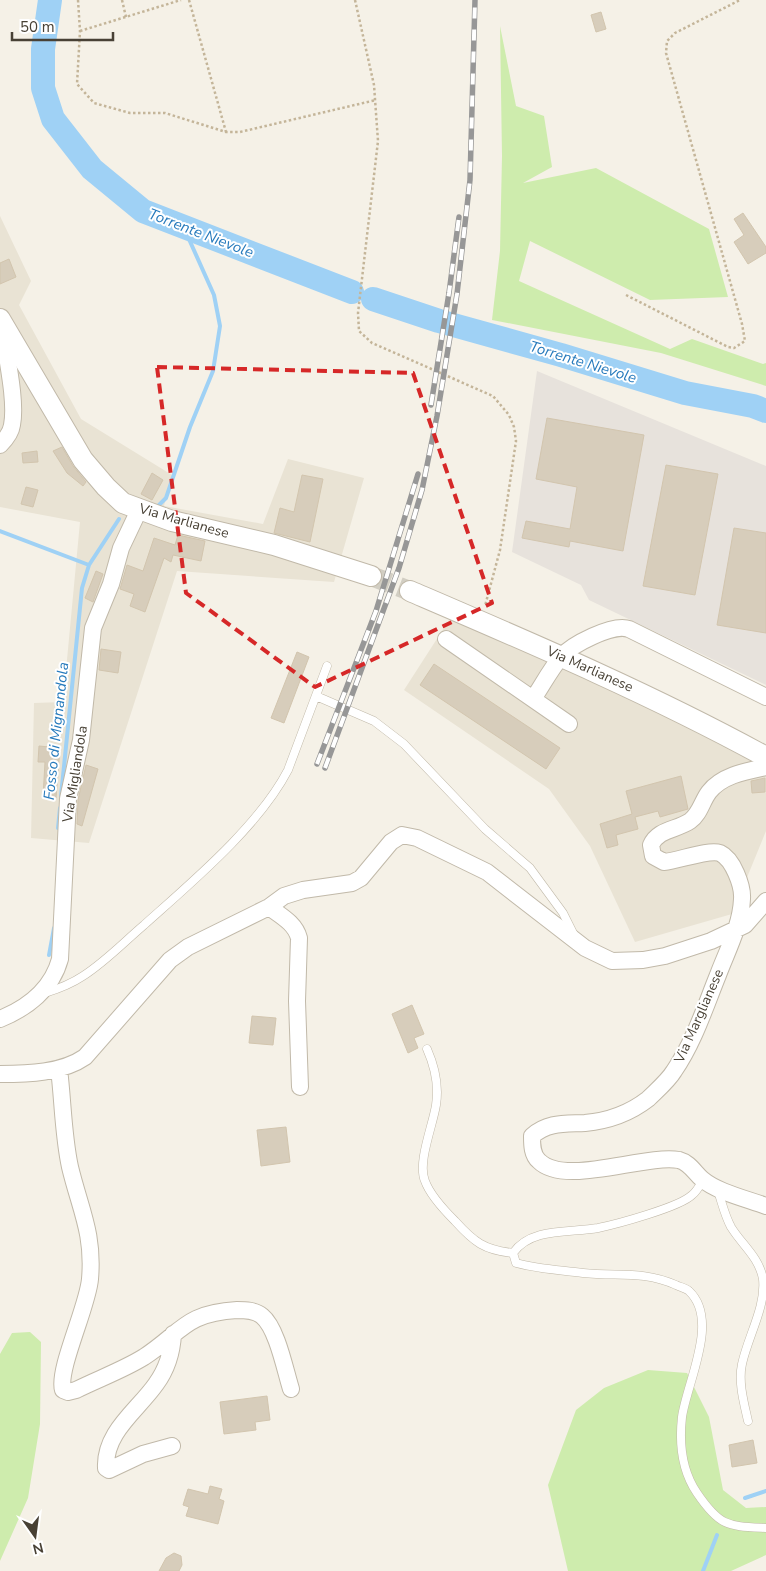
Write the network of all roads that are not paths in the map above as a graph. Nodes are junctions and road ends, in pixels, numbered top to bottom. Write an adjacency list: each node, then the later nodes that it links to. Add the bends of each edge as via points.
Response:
1 (1, 321): 2 (street, via 13,411 8,437); 3 (street, Via Marlianese, via 83,460 123,503)
2 (0, 445)
3 (139, 510): 4 (street, Via Marlianese, via 274,545); 18 (street, Via Migliandola, via 121,548 93,628 81,740 68,799 60,959 52,978)
4 (371, 576)
5 (410, 590): 7 (street, Via Marlianese)
6 (446, 640): 11 (street)
7 (562, 656): 10 (street, via 608,628 625,627); 11 (street); 13 (street, Via Marlianese, via 680,710)
8 (327, 666): 9 (lane)
9 (316, 696): 17 (lane, via 374,721 404,744 485,829 530,868 563,913); 18 (lane, via 282,781 238,835 173,899 94,968 64,987)
10 (766, 697)
11 (533, 699): 12 (street)
12 (569, 724)
13 (765, 756): 16 (street, Via Marglianese, via 717,784 696,816 657,836 651,845 653,856 664,862 716,852 725,856 742,893)
14 (766, 901): 16 (street)
15 (269, 907): 17 (street, via 293,892 352,883 361,878 396,837 408,836 487,872); 21 (street, via 214,933 170,960 85,1057); 23 (street, via 298,932)
16 (736, 930): 17 (street, via 685,951 644,960 612,961 597,956); 24 (street, Via Marglianese, via 688,1046 673,1073 632,1110 586,1123 558,1123 542,1128 532,1136 532,1149 539,1162 549,1167 585,1171 653,1160 677,1160 690,1166)
17 (576, 942)
18 (38, 995): 19 (street, Via Migliandola)
19 (0, 1019)
20 (427, 1049): 26 (lane, via 438,1090 423,1163 424,1180 434,1197 474,1242 497,1251)
21 (60, 1069): 22 (street); 27 (street, via 70,1167 88,1228 91,1261 88,1295 63,1374 63,1390 76,1390 134,1362)
22 (0, 1074)
23 (300, 1087)
24 (710, 1183): 25 (street, Via Marglianese); 26 (lane, via 678,1203 598,1228 529,1238); 29 (lane, via 730,1225 759,1265 763,1280 759,1311 742,1366)
25 (766, 1206)
26 (513, 1252): 31 (lane, via 516,1264 585,1273 645,1275 689,1290 701,1306 703,1320 682,1416 681,1453 690,1482 718,1518 730,1526)
27 (173, 1334): 28 (street, via 189,1321 215,1313 246,1310 260,1314 274,1337); 30 (street, via 167,1364 156,1385 117,1431 108,1451 106,1468 115,1470 143,1454)
28 (291, 1389)
29 (748, 1421)
30 (172, 1446)
31 (766, 1528)

